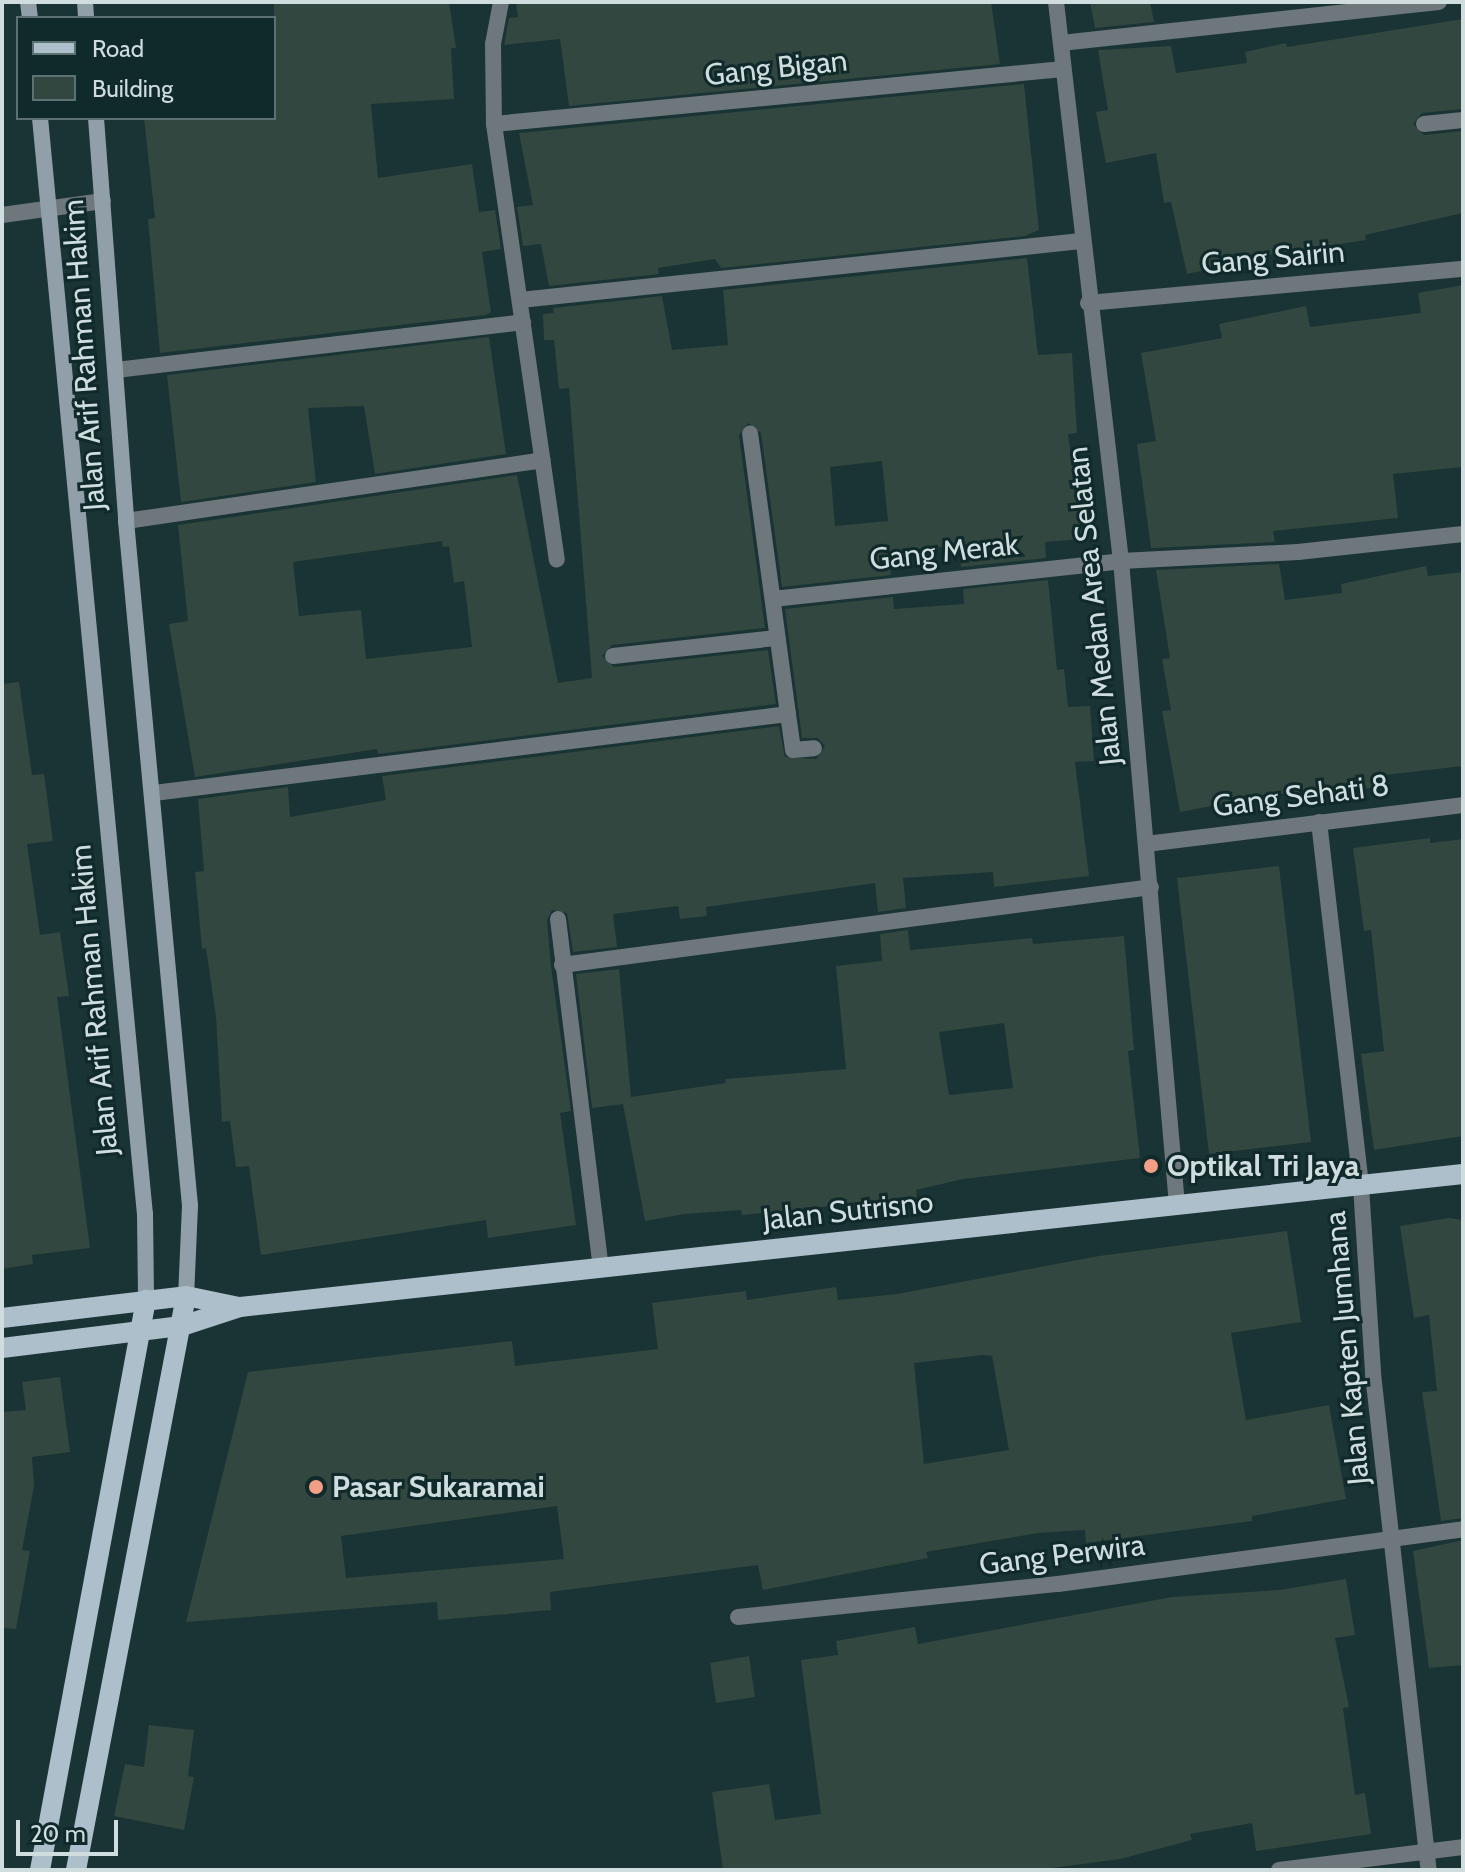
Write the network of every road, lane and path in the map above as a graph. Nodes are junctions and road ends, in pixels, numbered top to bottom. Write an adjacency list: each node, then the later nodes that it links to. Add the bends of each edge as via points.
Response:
1 (501, 2): 9 (street, via 493,44)
2 (1056, 2): 4 (street, Jalan Medan Area Selatan)
3 (1439, 2): 4 (street)
4 (1061, 43): 5 (street, Jalan Medan Area Selatan)
5 (1063, 69): 9 (street, Gang Bigan); 14 (street, Jalan Medan Area Selatan)
6 (40, 120): 12 (main road, Jalan Arif Rahman Hakim)
7 (96, 120): 11 (main road, Jalan Arif Rahman Hakim)
8 (1463, 120): 10 (street)
9 (494, 124): 16 (street)
10 (1424, 124)
11 (103, 201): 12 (street); 19 (main road, Jalan Arif Rahman Hakim)
12 (50, 210): 13 (street); 43 (main road, Jalan Arif Rahman Hakim, via 145,1214)
13 (2, 215)
14 (1081, 241): 16 (street); 17 (street, Jalan Medan Area Selatan)
15 (1463, 269): 17 (street, Gang Sairin)
16 (520, 300): 18 (street)
17 (1088, 303): 25 (street, Jalan Medan Area Selatan)
18 (523, 322): 19 (street); 21 (street)
19 (116, 370): 22 (main road, Jalan Arif Rahman Hakim)
20 (750, 434): 26 (street)
21 (543, 460): 22 (street); 24 (street)
22 (126, 521): 31 (main road, Jalan Arif Rahman Hakim)
23 (1463, 534): 25 (street, Gang Merak, via 1298,552)
24 (557, 559)
25 (1121, 561): 26 (street, Gang Merak); 34 (street, Jalan Medan Area Selatan)
26 (773, 599): 27 (street)
27 (777, 638): 28 (street); 29 (street)
28 (613, 656)
29 (788, 714): 30 (street, via 793,750); 31 (street)
30 (814, 748)
31 (154, 793): 42 (main road, Jalan Arif Rahman Hakim, via 190,1206)
32 (1463, 805): 33 (street, Gang Sehati 8)
33 (1319, 822): 34 (street, Gang Sehati 8); 39 (street, Jalan Kapten Jumhana)
34 (1146, 844): 35 (street, Jalan Medan Area Selatan)
35 (1151, 887): 37 (street); 40 (street, Jalan Medan Area Selatan)
36 (558, 919): 37 (street)
37 (562, 965): 41 (street)
38 (1463, 1174): 39 (main road, Jalan Sutrisno)
39 (1361, 1186): 40 (main road, Jalan Sutrisno); 50 (street, Jalan Kapten Jumhana, via 1373,1374)
40 (1177, 1205): 41 (main road, Jalan Sutrisno)
41 (601, 1268): 44 (main road, Jalan Sutrisno)
42 (186, 1296): 43 (main road, Jalan Sutrisno); 44 (main road, Jalan Sutrisno); 46 (main road, Jalan Arif Rahman Hakim)
43 (146, 1300): 45 (main road, Jalan Sutrisno); 47 (main road, Jalan Arif Rahman Hakim)
44 (240, 1307): 46 (main road, Jalan Sutrisno)
45 (2, 1318)
46 (182, 1326): 47 (main road, Jalan Sutrisno); 55 (main road, Jalan Arif Rahman Hakim)
47 (142, 1331): 48 (main road, Jalan Sutrisno); 54 (main road, Jalan Arif Rahman Hakim)
48 (2, 1348)
49 (1463, 1529): 50 (street, Gang Perwira)
50 (1392, 1538): 51 (street, Gang Perwira, via 1043,1586); 53 (street, Jalan Kapten Jumhana)
51 (738, 1617)
52 (1463, 1847): 53 (street)
53 (1426, 1850): 56 (street); 57 (street, Jalan Kapten Jumhana)
54 (40, 1870)
55 (76, 1870)
56 (1279, 1870)
57 (1429, 1870)

